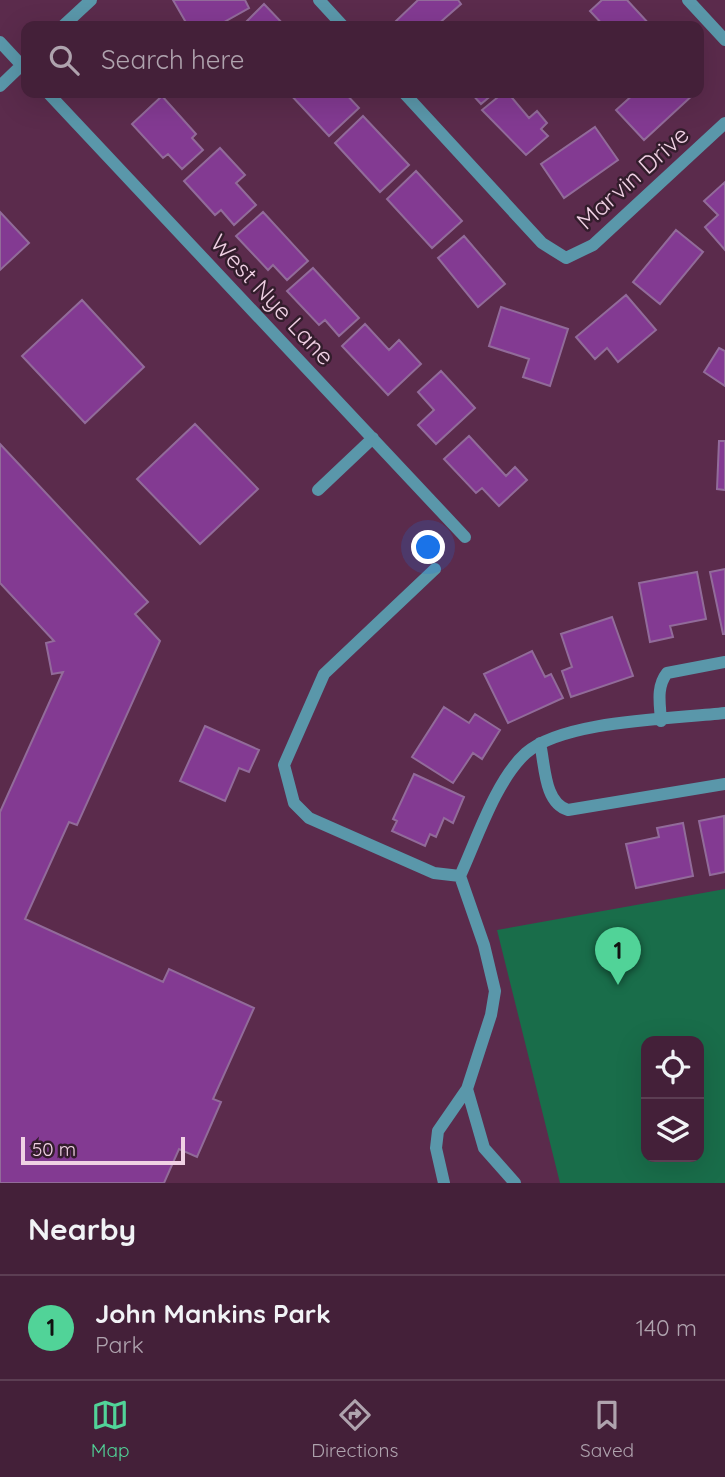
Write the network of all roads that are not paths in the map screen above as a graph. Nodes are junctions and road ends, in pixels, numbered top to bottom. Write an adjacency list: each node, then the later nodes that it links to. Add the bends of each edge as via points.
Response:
1 (91, 0): 4 (street)
2 (319, 0): 5 (street)
3 (688, 0): 6 (street)
4 (68, 21)
5 (338, 21)
6 (725, 40)
7 (0, 42): 8 (street)
8 (21, 61)
9 (21, 68): 10 (street)
10 (0, 86)
11 (53, 98): 14 (street, West Nye Lane)
12 (409, 98): 13 (street, Marvin Drive, via 542,243 566,258 593,245)
13 (725, 123)
14 (373, 438): 15 (street); 16 (street, West Nye Lane)
15 (318, 490)
16 (466, 537)
17 (435, 569): 23 (street, via 324,674 284,765 294,803 309,818 434,873)
18 (725, 662): 20 (street, via 667,673 659,695)
19 (725, 713): 20 (street)
20 (661, 721): 21 (street, via 573,730)
21 (540, 743): 22 (street, via 552,799 568,810); 23 (street, via 513,769)
22 (725, 784)
23 (460, 876): 24 (street, via 495,991)
24 (467, 1088): 25 (street, via 438,1131 436,1148); 26 (street, via 484,1149)
25 (444, 1183)
26 (515, 1183)

